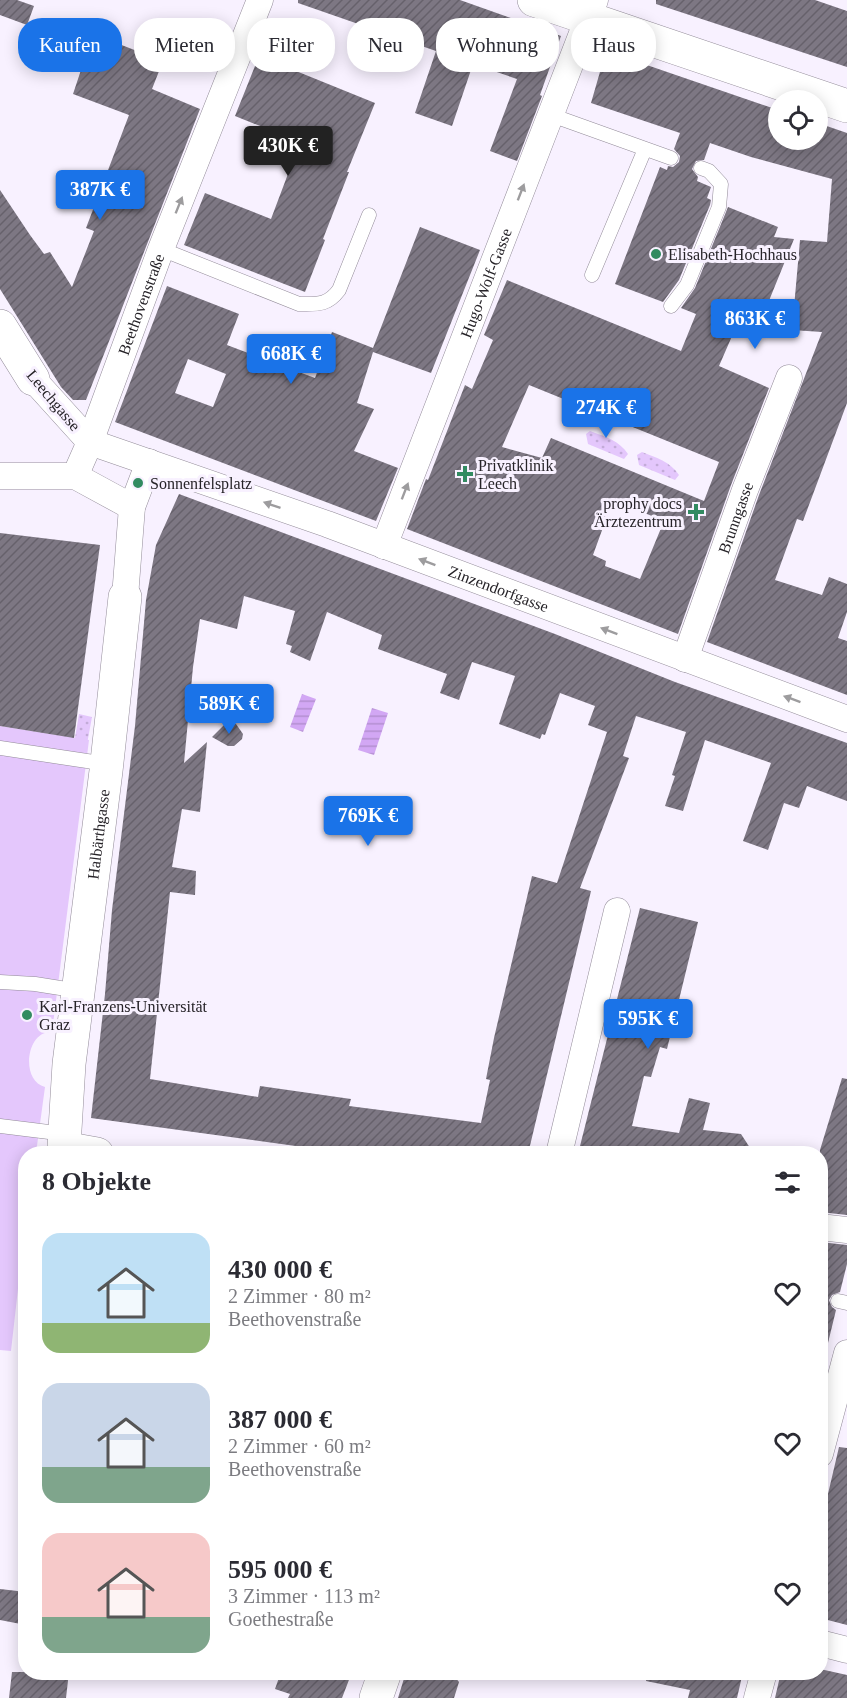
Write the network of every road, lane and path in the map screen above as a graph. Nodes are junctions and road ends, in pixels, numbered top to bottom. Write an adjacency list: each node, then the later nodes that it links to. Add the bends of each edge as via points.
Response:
1 (260, 0): 10 (street, Beethovenstraße, one-way to 1)
2 (534, 0): 3 (street)
3 (591, 9): 4 (street); 5 (street, Hugo-Wolf-Gasse)
4 (847, 106)
5 (547, 125): 6 (lane); 21 (street, Hugo-Wolf-Gasse, one-way to 5)
6 (645, 149): 7 (lane); 11 (lane)
7 (671, 158)
8 (701, 168): 12 (lane, via 722,184 719,207 687,285)
9 (369, 215): 10 (lane, via 339,290 331,301 317,304 299,304)
10 (161, 249): 16 (street, Beethovenstraße)
11 (592, 275)
12 (671, 306)
13 (0, 326): 15 (street, Leechgasse)
14 (789, 378): 23 (street, Brunngasse)
15 (33, 379): 16 (street, Leechgasse)
16 (90, 442): 17 (street); 19 (street)
17 (149, 462): 20 (street); 21 (street, Zinzendorfgasse, one-way to 17)
18 (0, 476): 19 (street)
19 (75, 476): 20 (street)
20 (132, 507): 22 (street, Halbärthgasse)
21 (384, 546): 23 (street, Zinzendorfgasse, one-way to 21)
22 (125, 597): 26 (street, Halbärthgasse)
23 (685, 659): 24 (street, Zinzendorfgasse, one-way to 23)
24 (847, 719)
25 (0, 748): 26 (lane)
26 (107, 764): 29 (street, Halbärthgasse)
27 (617, 911): 32 (street)
28 (0, 982): 29 (lane)
29 (79, 991): 31 (street, Halbärthgasse, via 69,1064)
30 (0, 1126): 31 (lane)
31 (79, 1146)
32 (561, 1146)
33 (828, 1228): 34 (street)
34 (847, 1230)
35 (847, 1353): 36 (street)
36 (828, 1425)
37 (828, 1645): 38 (street)
38 (847, 1650)
39 (382, 1680): 41 (street)
40 (762, 1680): 42 (street)
41 (376, 1698)
42 (757, 1698)

